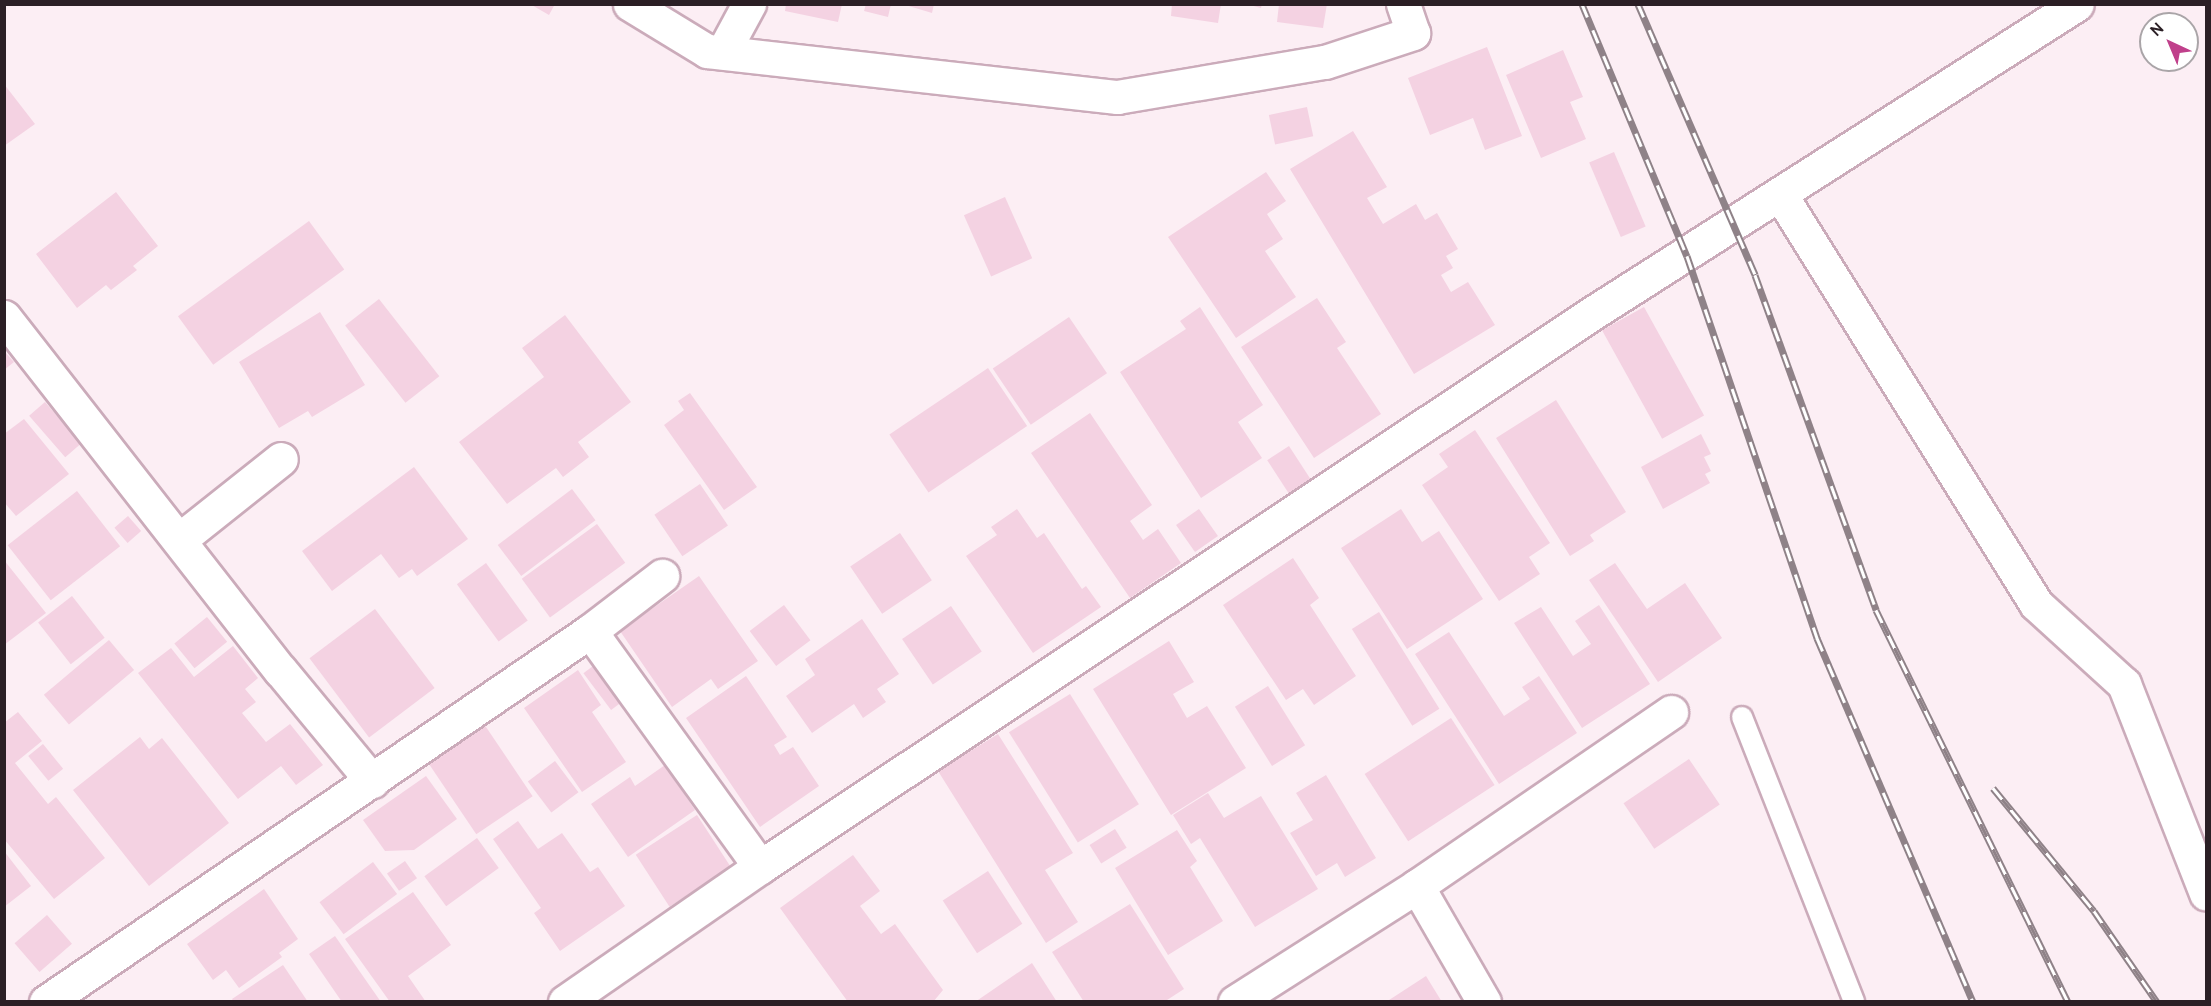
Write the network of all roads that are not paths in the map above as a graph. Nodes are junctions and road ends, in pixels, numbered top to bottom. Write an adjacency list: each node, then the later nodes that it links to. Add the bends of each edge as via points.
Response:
1 (630, 4): 5 (street, via 707,51)
2 (749, 4): 5 (street)
3 (1403, 4): 5 (street, via 1413,33 1325,62 1117,97)
4 (2077, 4): 6 (street)
5 (723, 52)
6 (1780, 194): 15 (street, via 1581,320); 17 (street, via 2036,604 2124,684)
7 (4, 317): 9 (street)
8 (281, 459): 9 (street)
9 (179, 540): 14 (street)
10 (662, 576): 11 (street)
11 (590, 631): 14 (street); 15 (street)
12 (1671, 712): 16 (street)
13 (1742, 717): 22 (lane)
14 (372, 781): 19 (street)
15 (760, 867): 18 (street)
16 (1417, 886): 20 (street); 21 (street)
17 (2206, 893)
18 (585, 996)
19 (46, 1002)
20 (1235, 1002)
21 (1484, 1002)
22 (1854, 1002)

